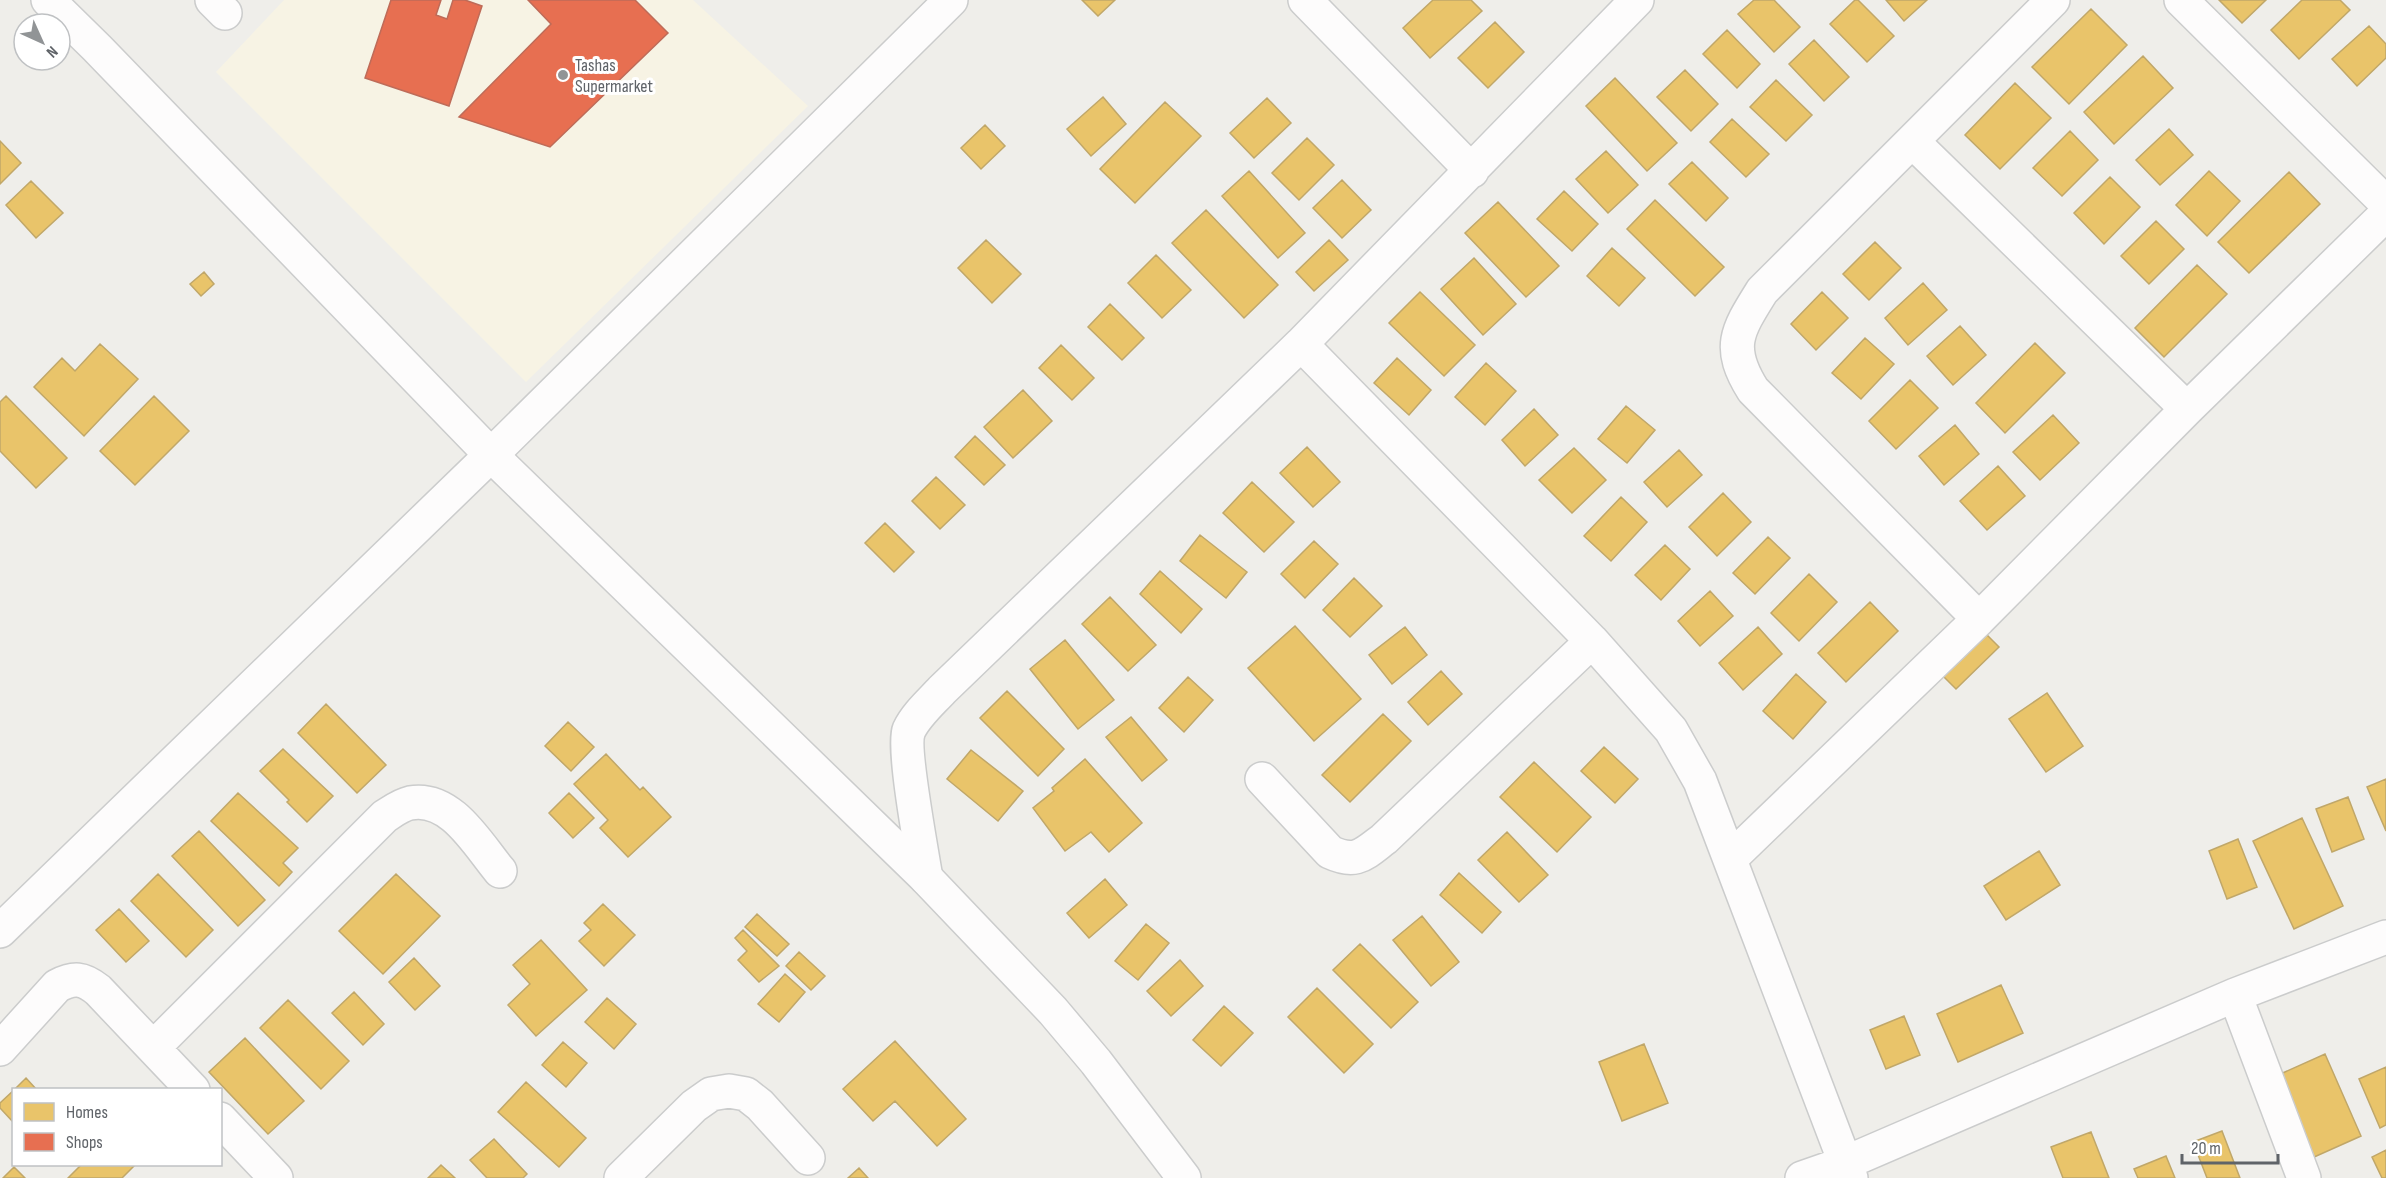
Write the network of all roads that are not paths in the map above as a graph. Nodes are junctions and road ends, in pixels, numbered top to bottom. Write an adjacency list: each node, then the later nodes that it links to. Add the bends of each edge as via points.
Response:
1 (48, 0): 13 (street)
2 (951, 0): 13 (street)
3 (1305, 0): 8 (street)
4 (1637, 0): 8 (street)
5 (2053, 0): 7 (street)
6 (2181, 0): 9 (street)
7 (1912, 141): 12 (street); 14 (street, via 1762,291 1745,319 1736,346 1741,370 1753,390)
8 (1472, 171): 11 (street)
9 (2386, 203)
10 (2386, 213): 12 (street)
11 (1301, 344): 15 (street); 19 (street, via 942,690 908,732)
12 (2187, 409): 14 (street)
13 (491, 454): 19 (street); 20 (street)
14 (1979, 619): 17 (street)
15 (1592, 642): 16 (street, via 1363,855 1345,859 1330,852); 17 (street, via 1671,730 1700,781)
16 (1262, 779)
17 (1730, 860): 28 (street)
18 (500, 872): 23 (street, via 444,809 430,803 400,806 385,816)
19 (926, 878): 31 (street, via 1053,1011)
20 (0, 931)
21 (2386, 937): 22 (street)
22 (2235, 995): 28 (street); 33 (street)
23 (154, 1047): 24 (street, via 98,990 78,979 57,986); 25 (street)
24 (0, 1049)
25 (193, 1088)
26 (222, 1121): 29 (street)
27 (807, 1158): 30 (street, via 760,1105 746,1094 729,1090 711,1094 694,1106)
28 (1848, 1170): 32 (street)
29 (276, 1178)
30 (621, 1178)
31 (1184, 1178)
32 (1802, 1178)
33 (2304, 1178)

